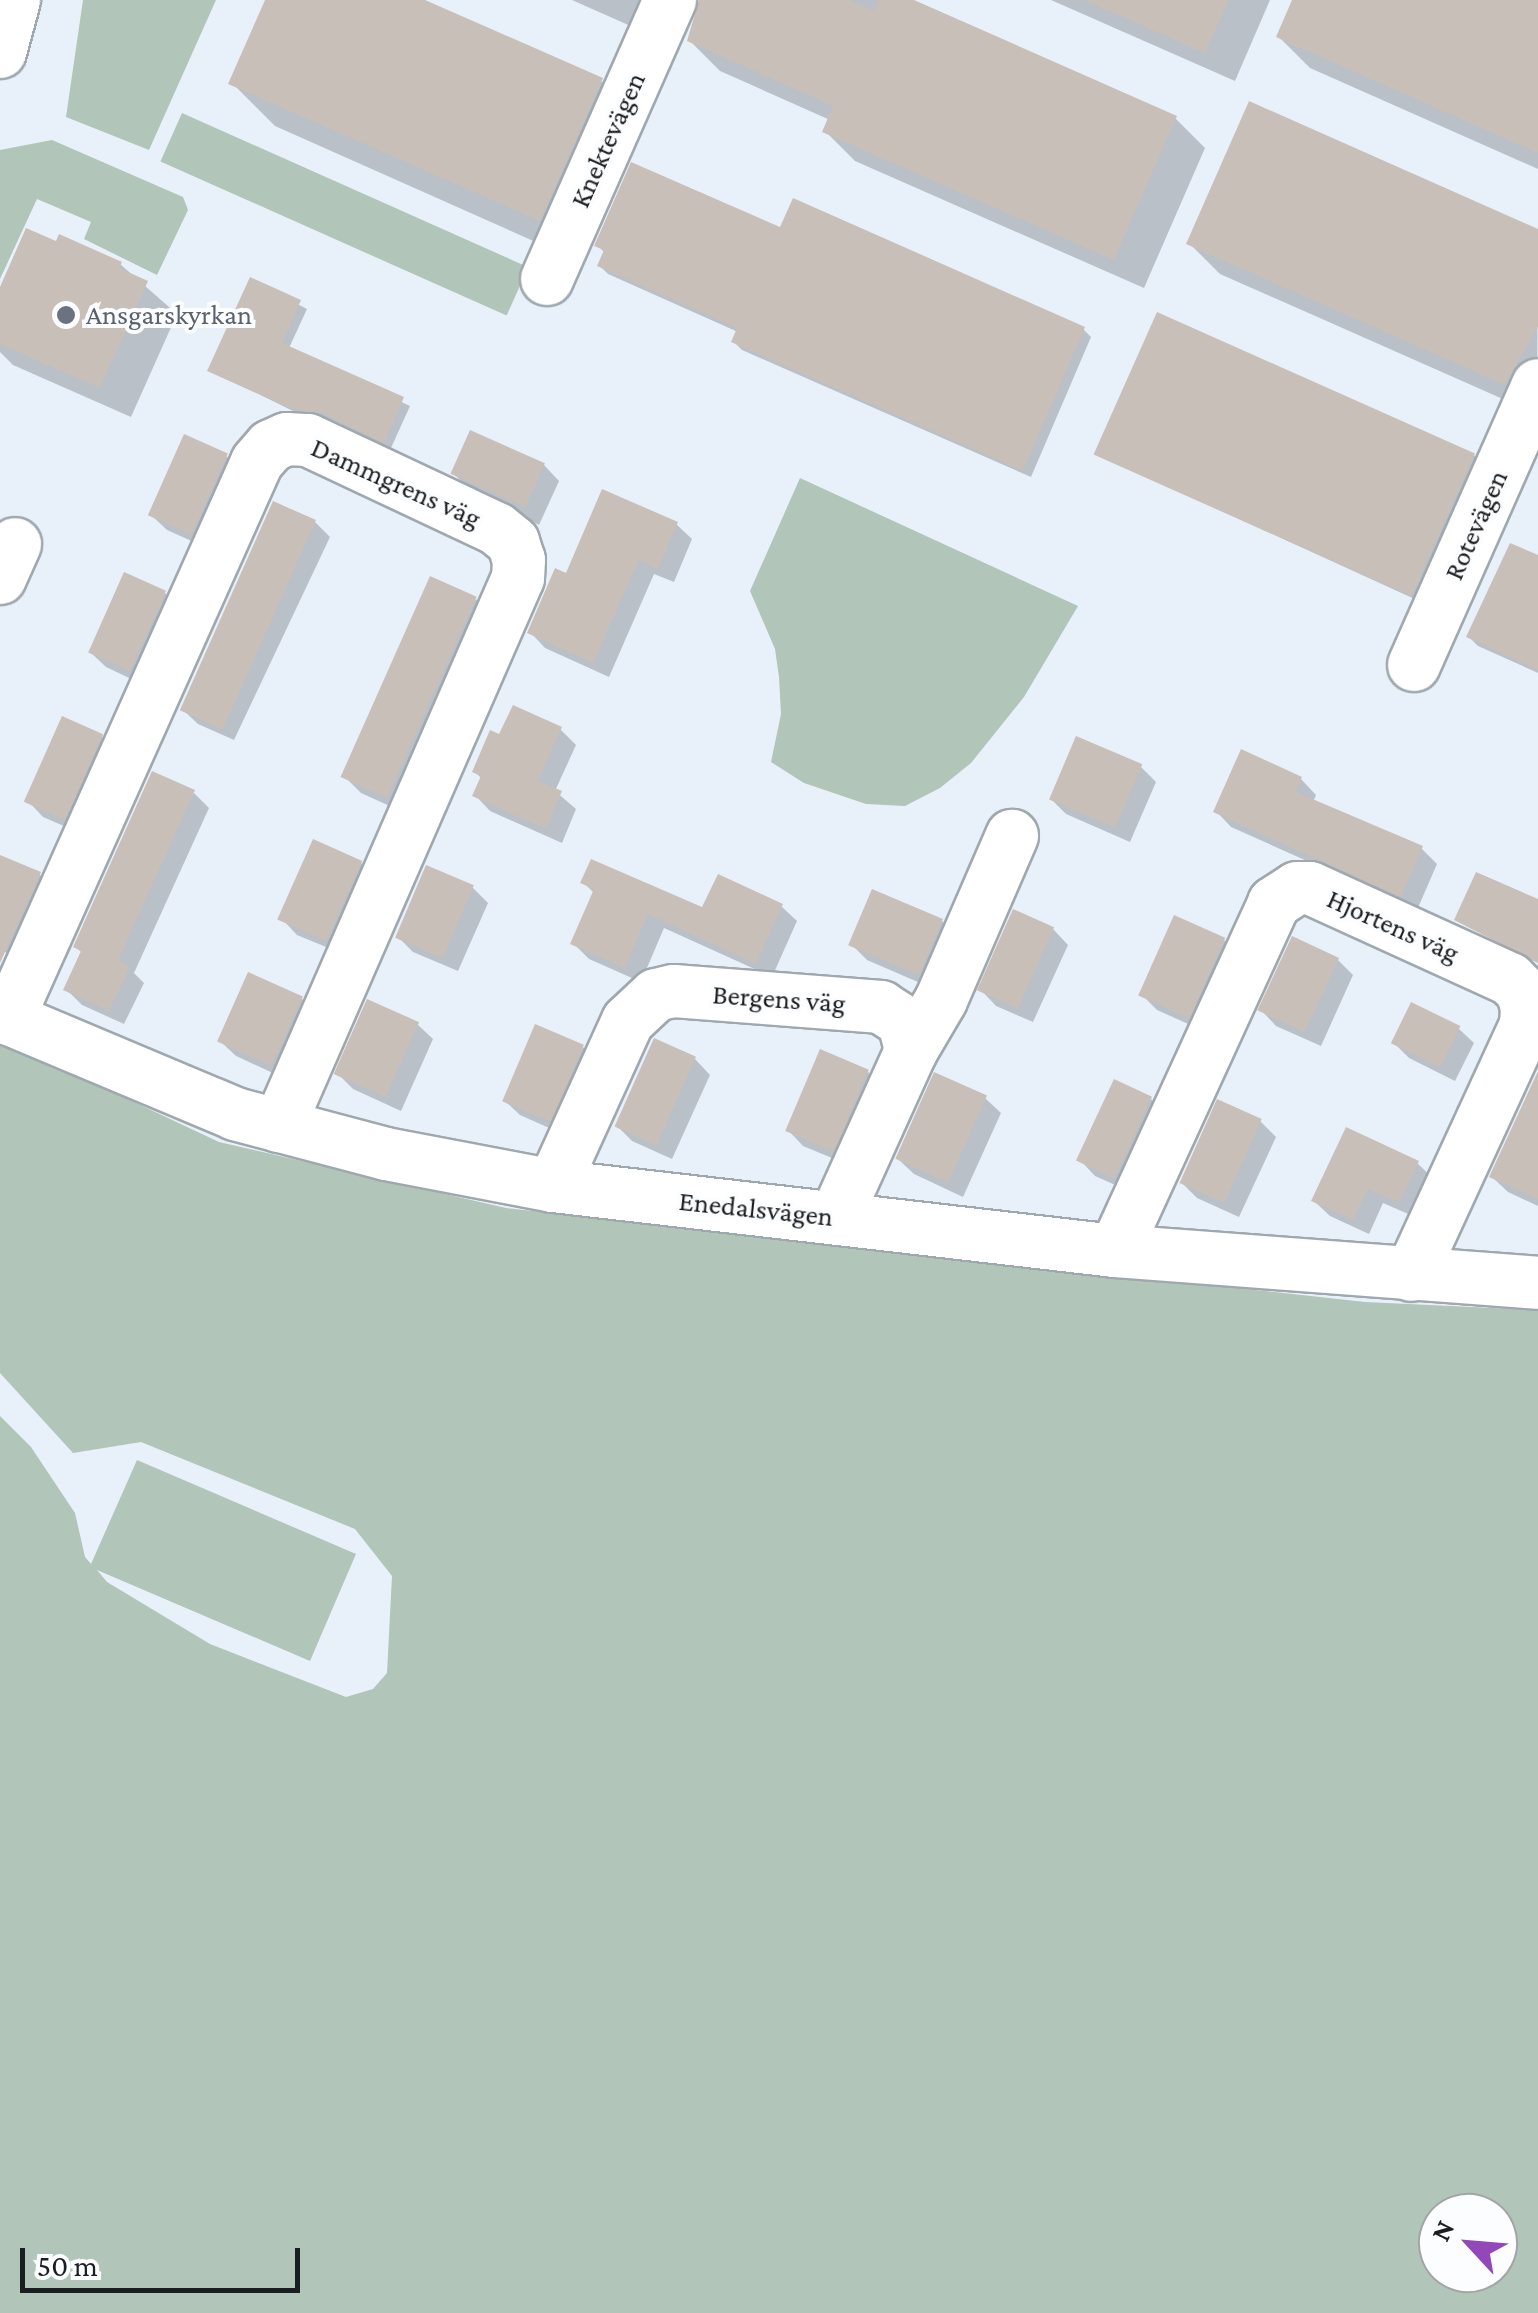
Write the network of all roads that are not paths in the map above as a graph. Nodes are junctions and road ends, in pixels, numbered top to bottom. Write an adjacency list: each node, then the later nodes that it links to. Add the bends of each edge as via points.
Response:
1 (670, 0): 2 (street, Knektevägen)
2 (547, 279)
3 (1538, 385): 4 (street, Rotevägen)
4 (1414, 665)
5 (1012, 836): 7 (street, via 941,1000)
6 (4, 1017): 8 (street, Enedalsvägen, via 186,1097); 8 (street, Dammgrens väg, via 257,462 272,446 308,440 497,529 513,542 519,560 518,578)
7 (911, 1050): 9 (street, Bergens väg, via 904,1022 882,1007 656,995 628,1022); 10 (street)
8 (279, 1126): 9 (street, Enedalsvägen)
9 (553, 1186): 10 (street, Enedalsvägen)
10 (836, 1217): 11 (street, Enedalsvägen)
11 (1115, 1251): 12 (street, Enedalsvägen); 12 (street, Hjortens väg, via 1274,903 1296,888 1310,888 1510,980 1527,1007 1526,1026)
12 (1410, 1275): 13 (street, Enedalsvägen)
13 (1538, 1284)

